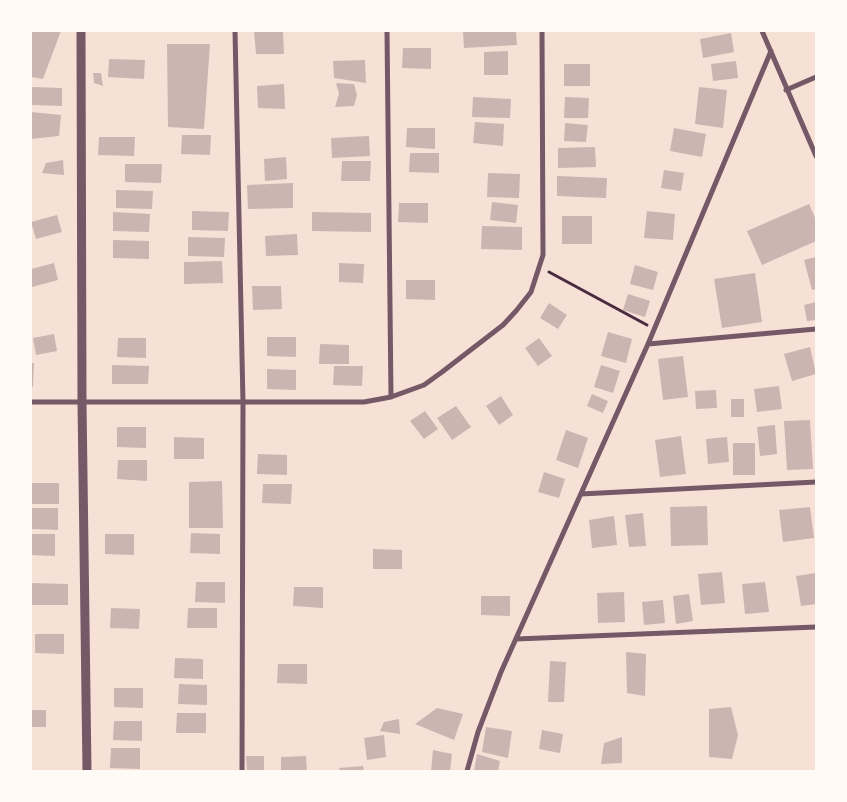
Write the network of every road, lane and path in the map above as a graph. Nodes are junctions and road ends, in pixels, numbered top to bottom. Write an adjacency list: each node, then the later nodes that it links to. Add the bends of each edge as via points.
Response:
1 (81, 31): 16 (street)
2 (235, 31): 17 (street)
3 (387, 31): 14 (street)
4 (542, 31): 10 (street, via 543,256)
5 (762, 31): 6 (street)
6 (771, 51): 8 (street); 11 (street)
7 (816, 77): 8 (street)
8 (786, 90): 9 (street)
9 (816, 156)
10 (539, 267): 11 (path); 14 (street, via 531,292 503,325 424,385)
11 (655, 329): 13 (street)
12 (816, 329): 13 (street)
13 (648, 344): 19 (street)
14 (391, 397): 17 (street, via 364,402)
15 (31, 402): 16 (street)
16 (82, 402): 17 (street); 22 (street)
17 (242, 402): 23 (street)
18 (816, 482): 19 (street)
19 (581, 494): 21 (street)
20 (816, 627): 21 (street)
21 (516, 639): 24 (street, via 478,732)
22 (87, 771)
23 (242, 771)
24 (467, 771)

